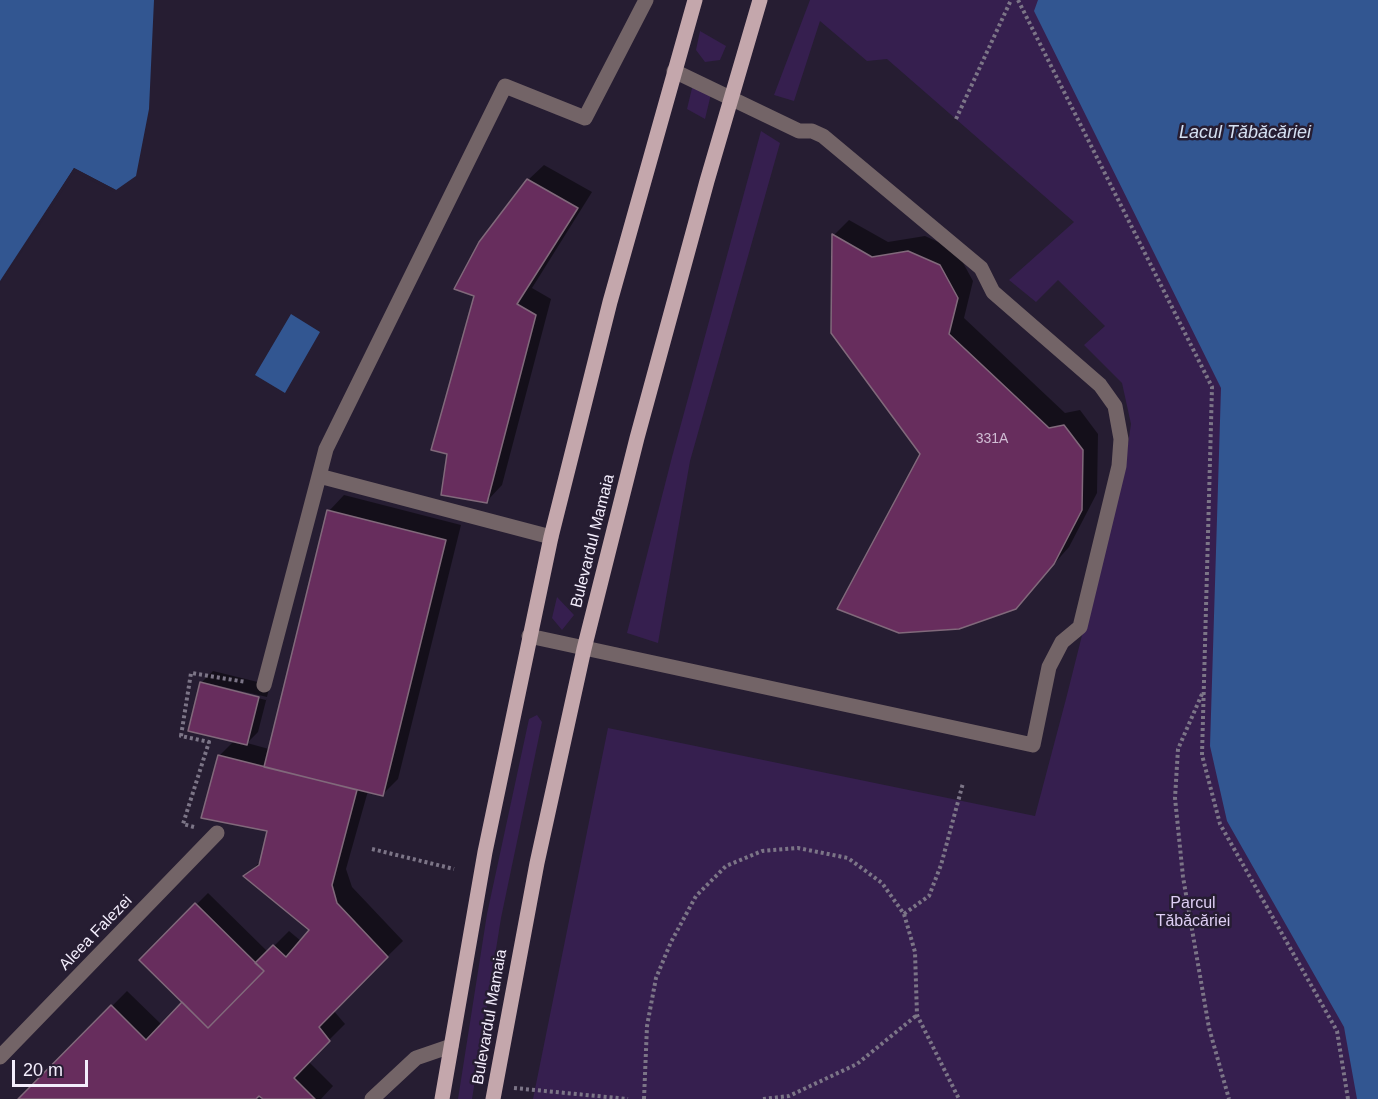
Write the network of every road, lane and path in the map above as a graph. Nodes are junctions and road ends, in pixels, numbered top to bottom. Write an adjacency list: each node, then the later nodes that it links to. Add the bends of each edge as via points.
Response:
1 (646, 0): 9 (street, via 585,118 505,86 326,449)
2 (695, 0): 6 (main road, Bulevardul Mamaia)
3 (760, 0): 7 (main road, Bulevardul Mamaia)
4 (1011, 0): 8 (path)
5 (1019, 1): 14 (path, via 1212,387)
6 (674, 71): 7 (street); 10 (main road, Bulevardul Mamaia)
7 (730, 99): 12 (main road, Bulevardul Mamaia); 12 (street, via 798,132 812,131 824,136 981,268 993,292 1100,385 1115,406 1121,439 1119,466 1080,627 1062,642 1049,667 1033,745)
8 (956, 119)
9 (319, 476): 10 (street); 13 (street)
10 (551, 537): 11 (main road, Bulevardul Mamaia)
11 (529, 636): 12 (street); 21 (main road, Bulevardul Mamaia)
12 (584, 649): 23 (main road, Bulevardul Mamaia, via 537,863)
13 (264, 685): 16 (path, via 191,673 181,736 209,742 183,824)
14 (1204, 690): 30 (path, via 1178,749 1175,798 1183,877 1209,1028); 31 (path, via 1202,755 1220,825 1337,1031)
15 (963, 783): 19 (path, via 941,865 928,896)
16 (218, 833): 22 (street, Aleea Falezei)
17 (372, 849): 18 (path)
18 (454, 869)
19 (904, 914): 20 (path, via 915,952); 27 (path, via 882,883 848,858 798,848 762,851 726,866 696,896 656,978 647,1026)
20 (917, 1015): 28 (path, via 857,1064 789,1096); 29 (path)
21 (451, 1046): 24 (street, via 416,1058); 25 (main road, Bulevardul Mamaia)
22 (0, 1057)
23 (495, 1092): 26 (path)
24 (372, 1099)
25 (442, 1099)
26 (628, 1099)
27 (645, 1099)
28 (763, 1099)
29 (959, 1099)
30 (1230, 1099)
31 (1348, 1099)

